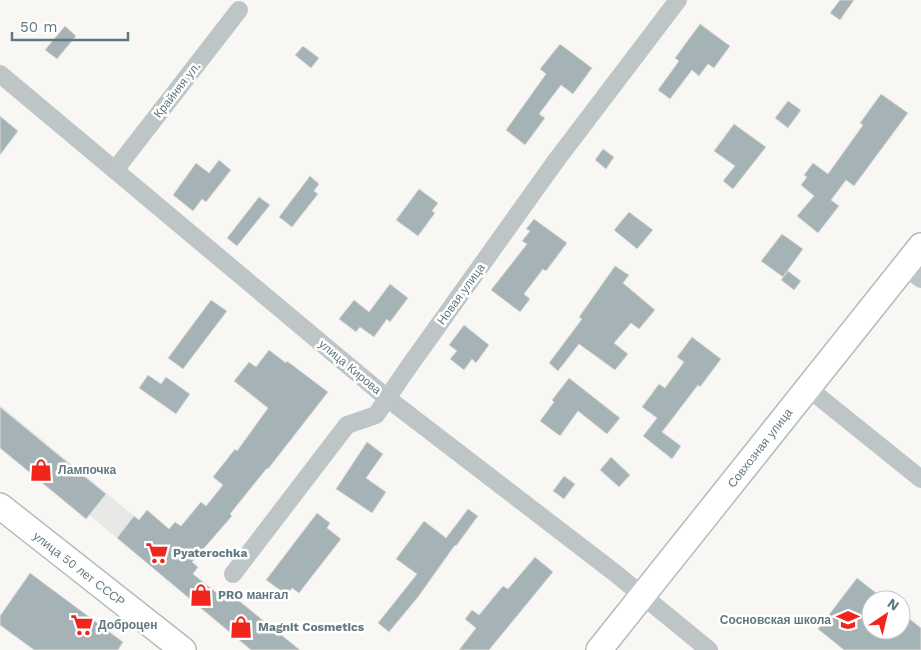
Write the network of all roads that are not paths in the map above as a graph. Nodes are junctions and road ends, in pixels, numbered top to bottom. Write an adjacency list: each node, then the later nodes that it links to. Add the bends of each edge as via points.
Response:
1 (678, 0): 8 (street, Новая улица, via 555,162)
2 (240, 10): 4 (street, Крайняя ул.)
3 (0, 74): 4 (street, улица Кирова)
4 (115, 170): 8 (street, улица Кирова)
5 (921, 246): 6 (main road, Совхозная улица)
6 (913, 273): 7 (main road, Совхозная улица)
7 (808, 388): 9 (street); 12 (main road, Совхозная улица)
8 (387, 398): 11 (street, Новая улица, via 376,415 348,425); 12 (street, улица Кирова)
9 (921, 479)
10 (0, 506): 13 (main road, улица 50 лет СССР)
11 (233, 574)
12 (643, 595): 14 (main road, Совхозная улица); 15 (street, улица Кирова)
13 (183, 650)
14 (599, 650)
15 (709, 650)

